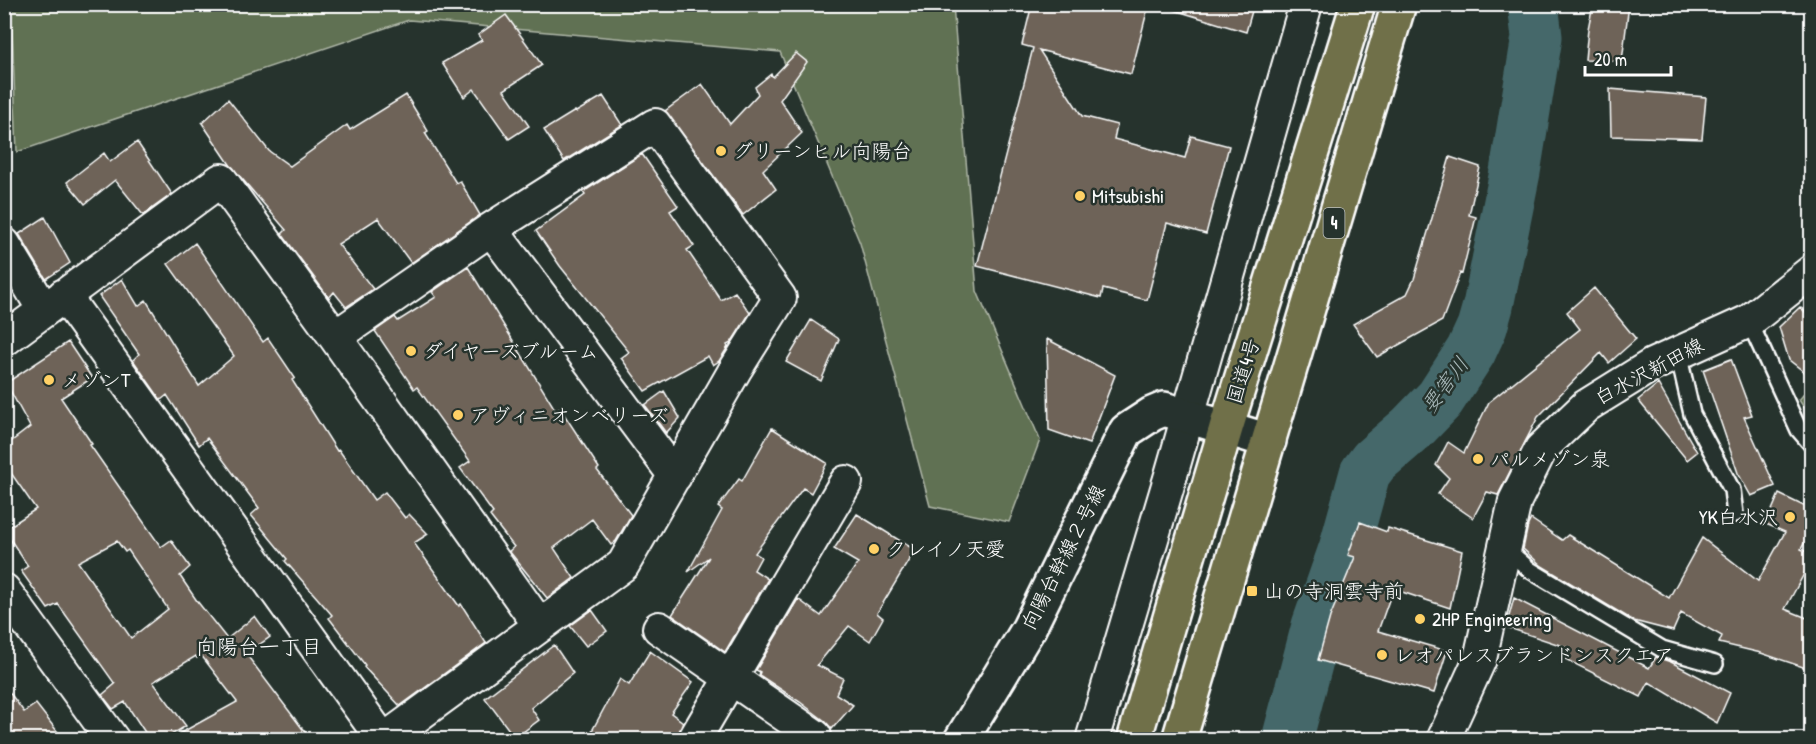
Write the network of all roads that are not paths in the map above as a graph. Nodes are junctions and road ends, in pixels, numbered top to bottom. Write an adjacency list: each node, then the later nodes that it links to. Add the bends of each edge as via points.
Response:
1 (1306, 4): 12 (street)
2 (1358, 4): 13 (highway, 国道4号 / 4)
3 (1399, 4): 14 (highway, 4)
4 (491, 229): 9 (street); 16 (street); 16 (street, via 655,125 780,298)
5 (4, 244): 7 (street)
6 (1812, 271): 8 (street, 白水沢新田線)
7 (54, 303): 9 (street, via 221,180); 10 (street); 27 (street)
8 (1749, 321): 11 (street, 白水沢新田線); 15 (lane, via 1799,430)
9 (335, 337): 21 (street)
10 (4, 340)
11 (1678, 353): 18 (lane, via 1692,414 1732,490); 19 (street, 白水沢新田線, via 1586,406 1541,449 1515,501)
12 (1187, 416): 13 (street, 向陽台幹線２号線); 29 (street, 向陽台幹線２号線, via 1164,409 1126,431 1029,628); 30 (street)
13 (1226, 428): 14 (street, 向陽台幹線２号線); 31 (highway, 国道4号 / 4)
14 (1269, 441): 32 (highway, 4)
15 (1812, 444)
16 (675, 476): 21 (street, via 623,565)
17 (846, 482): 24 (street)
18 (1735, 514)
19 (1504, 547): 23 (lane, via 1530,570 1662,649); 33 (street, 白水沢新田線, via 1480,658)
20 (4, 590): 26 (street)
21 (540, 626): 27 (street)
22 (659, 628): 24 (street)
23 (1715, 664)
24 (730, 678): 25 (street); 28 (street)
25 (815, 736)
26 (113, 740)
27 (383, 740)
28 (694, 740)
29 (961, 740)
30 (1092, 740)
31 (1134, 740)
32 (1179, 740)
33 (1443, 740)

